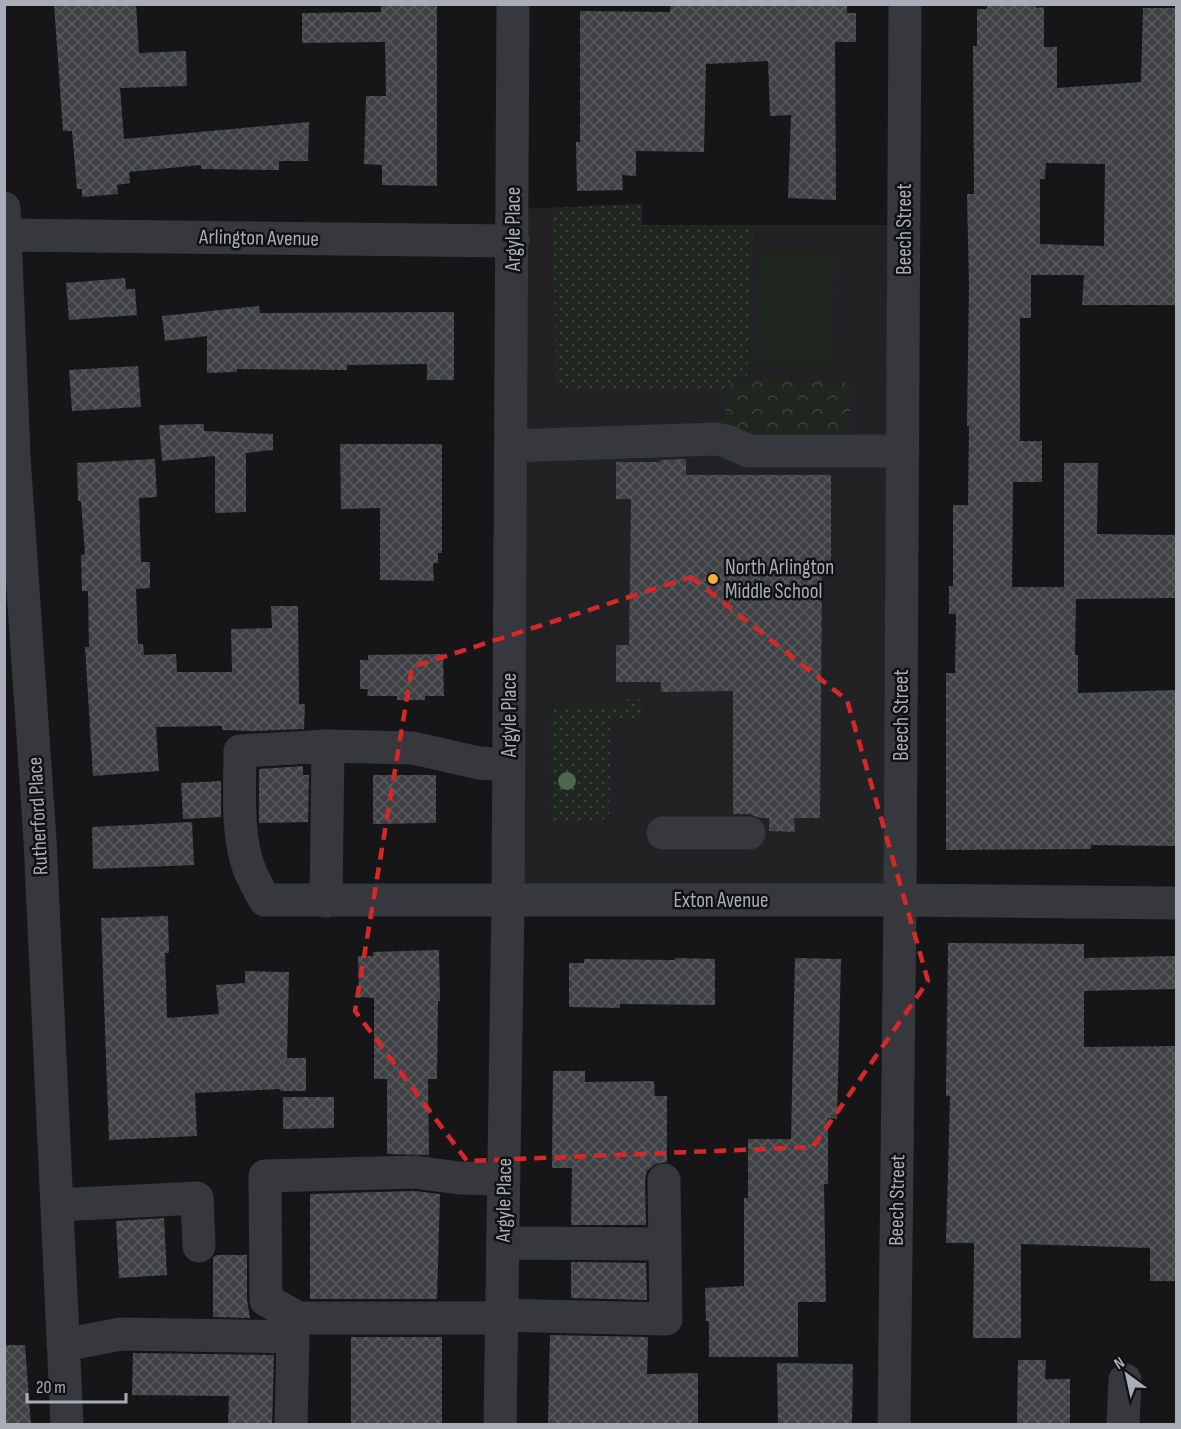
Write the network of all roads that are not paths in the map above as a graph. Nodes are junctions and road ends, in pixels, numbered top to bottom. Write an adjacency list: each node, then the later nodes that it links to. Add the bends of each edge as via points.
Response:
1 (513, 4): 4 (street, Argyle Place)
2 (905, 4): 6 (street, Beech Street)
3 (5, 221): 4 (street, Arlington Avenue); 7 (street, Rutherford Place)
4 (513, 241): 5 (street, Argyle Place)
5 (511, 446): 6 (street, via 715,439 749,451); 9 (street, Argyle Place)
6 (903, 451): 12 (street, Beech Street)
7 (9, 456): 18 (street, Rutherford Place, via 40,840)
8 (328, 746): 9 (street, via 413,748 479,763); 13 (street); 13 (street, Exton Avenue, via 240,751 240,814 246,857 265,900)
9 (509, 765): 14 (street, Argyle Place)
10 (663, 833): 11 (street)
11 (748, 833)
12 (900, 900): 14 (street, Exton Avenue); 15 (street, Exton Avenue); 28 (street, Beech Street)
13 (326, 901): 14 (street, Exton Avenue)
14 (508, 901): 16 (street, Argyle Place)
15 (1176, 903)
16 (504, 1179): 19 (street, Argyle Place); 22 (street, via 416,1172 265,1176 266,1300 298,1318)
17 (664, 1180): 20 (street)
18 (57, 1205): 21 (street, via 197,1198); 23 (street, Rutherford Place)
19 (503, 1243): 20 (street); 22 (street, Argyle Place)
20 (665, 1244): 22 (street, via 666,1319)
21 (199, 1246)
22 (502, 1316): 27 (street, Argyle Place)
23 (63, 1345): 25 (street, Rutherford Place); 26 (street, via 121,1334 293,1337)
24 (1125, 1380): 29 (street)
25 (67, 1425)
26 (291, 1425)
27 (500, 1425)
28 (894, 1425)
29 (1123, 1425)

